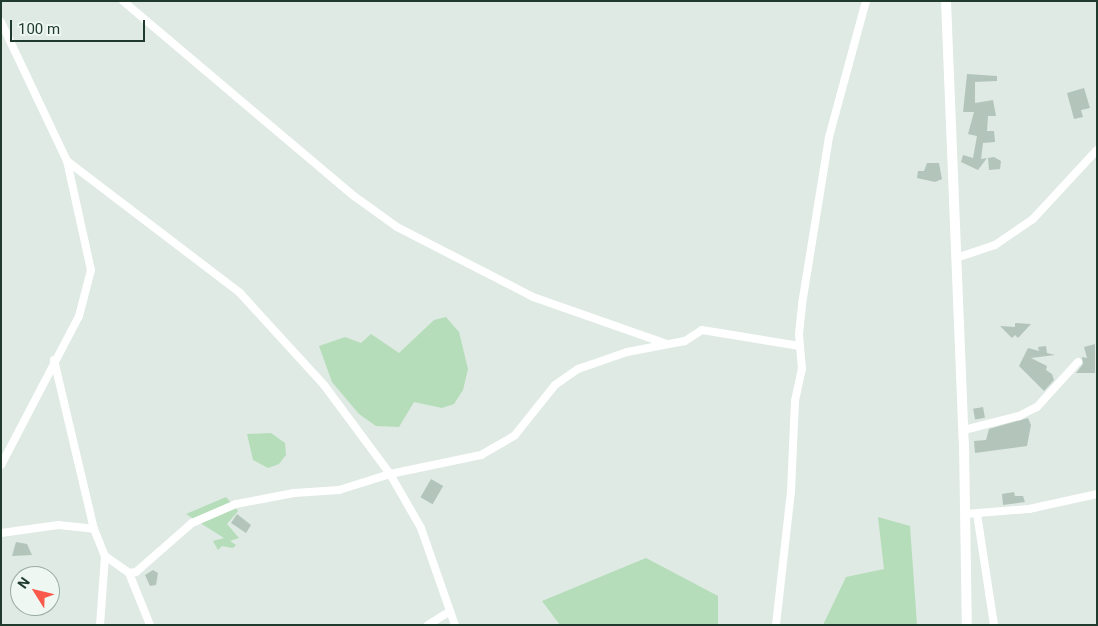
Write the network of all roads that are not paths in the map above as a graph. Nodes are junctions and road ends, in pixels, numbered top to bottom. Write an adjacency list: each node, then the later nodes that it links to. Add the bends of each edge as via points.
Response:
1 (123, 1): 8 (street, via 354,196 397,227 533,297)
2 (866, 1): 9 (street, via 825,160 802,304)
3 (946, 1): 7 (street)
4 (1, 22): 6 (street)
5 (1097, 150): 7 (street, via 1033,219 981,252)
6 (67, 161): 10 (street, via 91,270 79,316); 14 (street, via 240,293 324,385)
7 (956, 258): 12 (street)
8 (664, 343): 9 (street, via 685,341 702,330); 14 (street, via 578,369 555,384 500,446 480,455)
9 (800, 346): 27 (street, via 802,369 795,401 791,492)
10 (54, 360): 13 (street); 18 (street)
11 (1078, 362): 12 (street, via 1036,407 1019,416)
12 (964, 430): 16 (street)
13 (1, 465)
14 (390, 474): 21 (street, via 339,490 294,493 236,504 192,522 153,561); 22 (street, via 422,528)
15 (1097, 494): 17 (street, via 1029,509)
16 (965, 514): 17 (street); 28 (street)
17 (977, 514): 29 (street)
18 (94, 528): 19 (street, via 58,525); 20 (street)
19 (1, 533)
20 (105, 556): 21 (street); 23 (street)
21 (129, 573): 24 (street)
22 (450, 611): 25 (street); 26 (street)
23 (100, 625)
24 (150, 625)
25 (428, 625)
26 (455, 625)
27 (776, 625)
28 (967, 625)
29 (994, 625)

